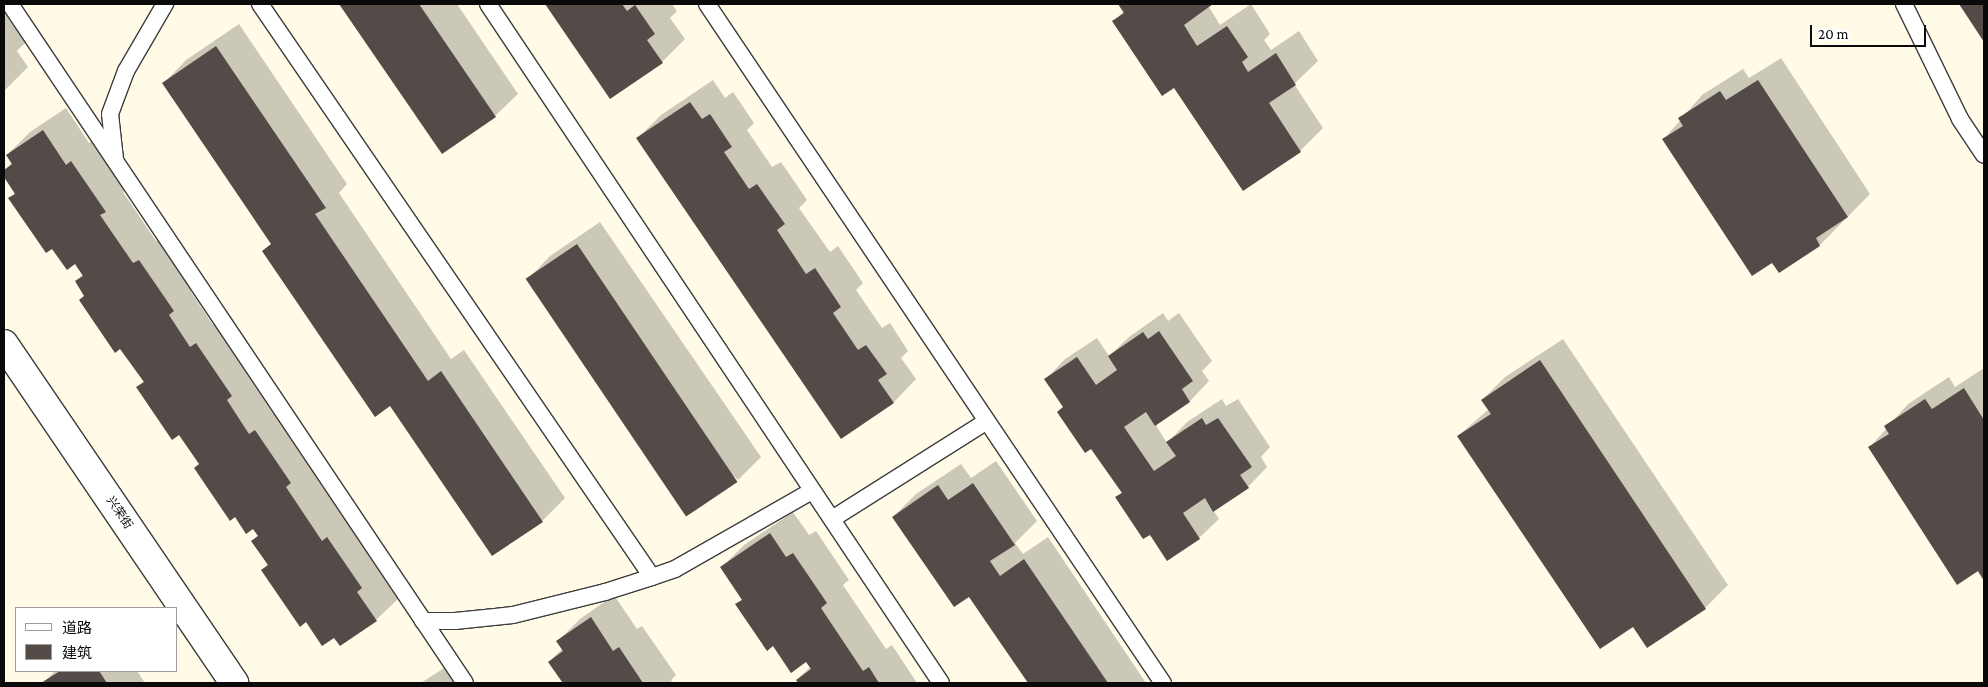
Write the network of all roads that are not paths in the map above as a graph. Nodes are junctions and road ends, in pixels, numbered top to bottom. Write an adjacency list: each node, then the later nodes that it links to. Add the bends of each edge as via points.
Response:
1 (10, 4): 9 (lane)
2 (165, 4): 9 (lane, via 126,71 110,114)
3 (260, 4): 14 (lane)
4 (488, 4): 12 (lane)
5 (707, 4): 11 (lane)
6 (1904, 4): 7 (lane)
7 (1979, 135): 8 (lane)
8 (1984, 156)
9 (116, 161): 15 (lane)
10 (4, 344): 16 (street, 兴荣街)
11 (987, 421): 13 (lane); 19 (lane)
12 (812, 490): 13 (lane); 14 (lane, via 675,569)
13 (832, 519): 18 (lane)
14 (652, 577): 15 (lane, via 513,614)
15 (423, 621): 17 (lane)
16 (234, 683)
17 (465, 683)
18 (941, 683)
19 (1163, 683)

